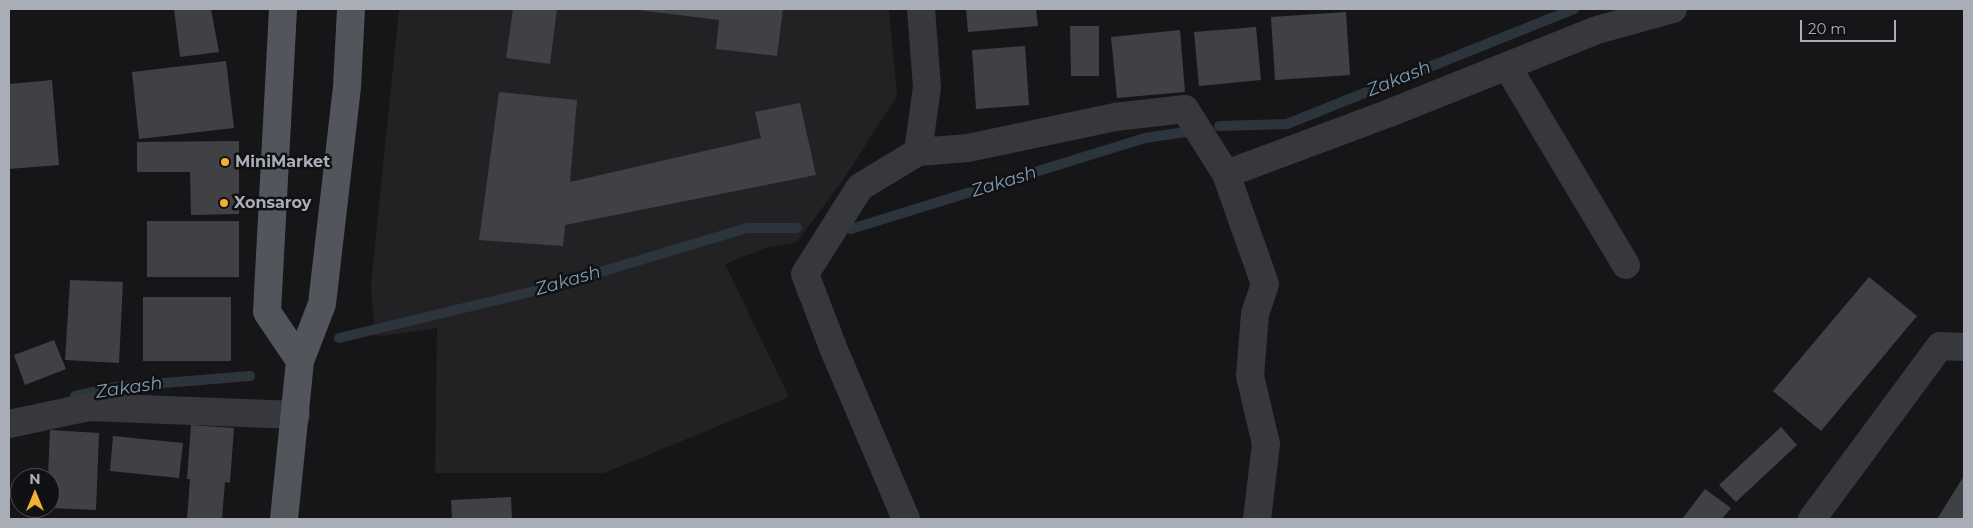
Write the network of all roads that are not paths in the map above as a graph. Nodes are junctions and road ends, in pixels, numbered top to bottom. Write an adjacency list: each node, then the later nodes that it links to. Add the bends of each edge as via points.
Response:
1 (283, 9): 10 (main road, via 266,312)
2 (351, 9): 10 (main road, via 347,87 322,304)
3 (921, 9): 6 (street, via 927,87)
4 (1673, 9): 5 (street, via 1597,30)
5 (1507, 66): 7 (street); 8 (street)
6 (918, 152): 7 (street, via 968,148 1115,117 1186,109); 14 (street, via 860,188 806,274 834,350)
7 (1226, 174): 15 (street, via 1264,284 1255,314 1250,376 1266,444)
8 (1626, 265)
9 (1964, 347): 16 (street, via 1940,346)
10 (300, 361): 11 (main road)
11 (296, 415): 12 (street, via 89,407); 13 (main road)
12 (9, 424)
13 (284, 519)
14 (906, 519)
15 (1257, 519)
16 (1812, 519)

